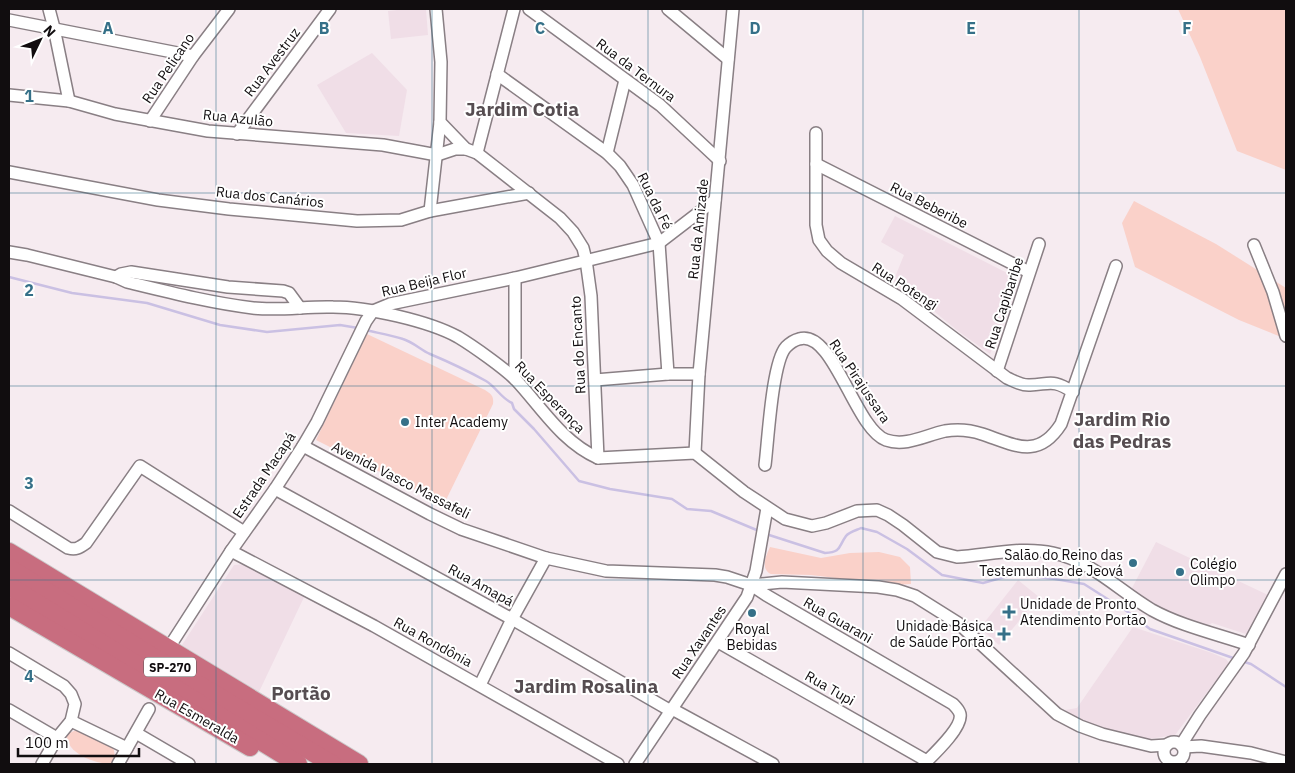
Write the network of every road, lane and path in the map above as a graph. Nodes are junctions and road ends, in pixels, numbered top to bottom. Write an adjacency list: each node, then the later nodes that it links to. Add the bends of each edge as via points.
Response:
1 (48, 9): 10 (street)
2 (228, 9): 11 (street, Rua Pelicano)
3 (330, 9): 20 (street, Rua Avestruz)
4 (436, 9): 18 (street, via 441,62)
5 (514, 9): 13 (street)
6 (529, 9): 14 (street, Rua da Ternura)
7 (668, 9): 12 (street)
8 (733, 9): 12 (street, Rua da Amizade)
9 (9, 20): 10 (street)
10 (54, 28): 11 (street); 16 (street)
11 (193, 56): 17 (street, Rua Pelicano)
12 (728, 59): 24 (street, Rua da Amizade)
13 (497, 74): 21 (street); 22 (street, Rua da Fé)
14 (625, 80): 22 (street); 24 (street, Rua da Ternura, via 660,105)
15 (10, 96): 16 (street, Rua Azulão)
16 (69, 101): 17 (street, Rua Azulão)
17 (150, 121): 20 (street, Rua Azulão)
18 (440, 122): 21 (street, Rua do Encanto); 23 (street)
19 (816, 133): 25 (street, Rua Potengi)
20 (237, 134): 23 (street, Rua Azulão, via 383,145)
21 (472, 151): 23 (street, Rua Azulão, via 460,148); 27 (street, Rua do Encanto)
22 (607, 153): 30 (street, Rua da Fé, via 633,184)
23 (437, 155): 29 (street)
24 (720, 161): 28 (street, Rua da Amizade)
25 (816, 164): 37 (street, Rua Beberibe); 44 (street, Rua Potengi, via 816,225 819,240 827,251 841,264 902,299)
26 (9, 172): 29 (street, Rua dos Canários, via 158,200 347,220 401,220)
27 (529, 193): 29 (street, Rua dos Canários); 34 (street, Rua do Encanto, via 573,232)
28 (715, 200): 30 (street, Rua Beija Flor); 46 (street, Rua da Amizade)
29 (430, 211)
30 (660, 242): 34 (street, Rua Beija Flor); 45 (street, Rua da Fé)
31 (1039, 244): 37 (street, Rua Capibaribe)
32 (1254, 245): 40 (street)
33 (9, 252): 38 (street, Rua Beija Flor)
34 (586, 260): 39 (street, Rua Beija Flor); 48 (street, Rua do Encanto)
35 (1116, 266): 49 (street, Rua Pirajussara)
36 (1254, 267): 40 (street)
37 (1029, 272): 44 (street, Rua Capibaribe)
38 (116, 277): 41 (street, Rua Beija Flor, via 230,305); 41 (street, via 131,272 228,287 276,290 289,293)
39 (515, 278): 42 (street, Rua Beija Flor, via 390,304); 47 (street)
40 (1273, 292): 43 (street)
41 (300, 308): 42 (street, Rua Beija Flor, via 334,307)
42 (370, 316): 47 (street, Rua Esperança, via 421,322 442,329); 50 (street, Estrada Macapá)
43 (1286, 336)
44 (997, 371): 49 (street, Rua Potengi, via 1019,384 1055,383)
45 (668, 374): 46 (street); 48 (street)
46 (699, 374): 51 (street, Rua da Amizade)
47 (515, 379): 52 (street, Rua Esperança, via 554,425 574,444)
48 (595, 380): 52 (street, Rua do Encanto)
49 (1072, 392): 53 (street, Rua Pirajussara, via 1061,424 1045,442 1036,446 1021,448 960,430 903,442 886,440 875,434 866,422 824,350 814,340 803,338 785,348 775,377)
50 (302, 446): 54 (street, Estrada Macapá); 60 (street, Avenida Vasco Massafeli, via 461,529)
51 (695, 454): 52 (street); 55 (street)
52 (598, 458)
53 (765, 465)
54 (276, 488): 57 (street, Estrada Macapá); 66 (street, Rua Amapá)
55 (767, 508): 63 (street, Rua Xavantes); 69 (street, via 785,519 812,526 857,511 877,510 903,525 937,552 957,557 1028,550 1054,553 1088,566 1152,610)
56 (9, 511): 57 (street, via 68,548 80,548 140,466)
57 (244, 532): 58 (street, Estrada Macapá)
58 (231, 551): 68 (street, Estrada Macapá); 71 (street, Rua Rondônia)
59 (9, 552): 68 (highway)
60 (546, 558): 63 (street, Avenida Vasco Massafeli, via 606,571 715,575); 66 (street)
61 (9, 568): 87 (highway, SP-270)
62 (1286, 574): 69 (street)
63 (752, 585): 67 (street, Rua Xavantes); 79 (street, Avenida Vasco Massafeli, via 782,582 878,588 915,596 958,623 1057,714 1102,734); 81 (street, Rua Guarani, via 953,704 960,714 959,724)
64 (9, 586): 86 (highway, SP-270)
65 (9, 606): 85 (highway, Rua Esmeralda)
66 (512, 619): 71 (street); 74 (street, Rua Amapá)
67 (718, 642): 74 (street, Rua Xavantes); 81 (street, Rua Tupi)
68 (168, 649): 88 (highway)
69 (1246, 649): 79 (street)
70 (9, 653): 75 (street, via 64,686 76,704)
71 (480, 685): 89 (street, Rua Rondônia)
72 (148, 709): 76 (street)
73 (9, 710): 77 (street)
74 (672, 710): 90 (street, Rua Xavantes); 91 (street, Rua Amapá)
75 (71, 721): 77 (street); 78 (street)
76 (136, 733): 78 (street); 84 (street)
77 (57, 738): 82 (street)
78 (126, 748): 83 (street)
79 (1173, 753): 80 (street, Avenida Vasco Massafeli, via 1212,748)
80 (1286, 762)
81 (926, 763)
82 (42, 764)
83 (118, 764)
84 (189, 764)
85 (283, 764)
86 (298, 764)
87 (332, 764)
88 (359, 764)
89 (618, 764)
90 (635, 764)
91 (773, 764)

